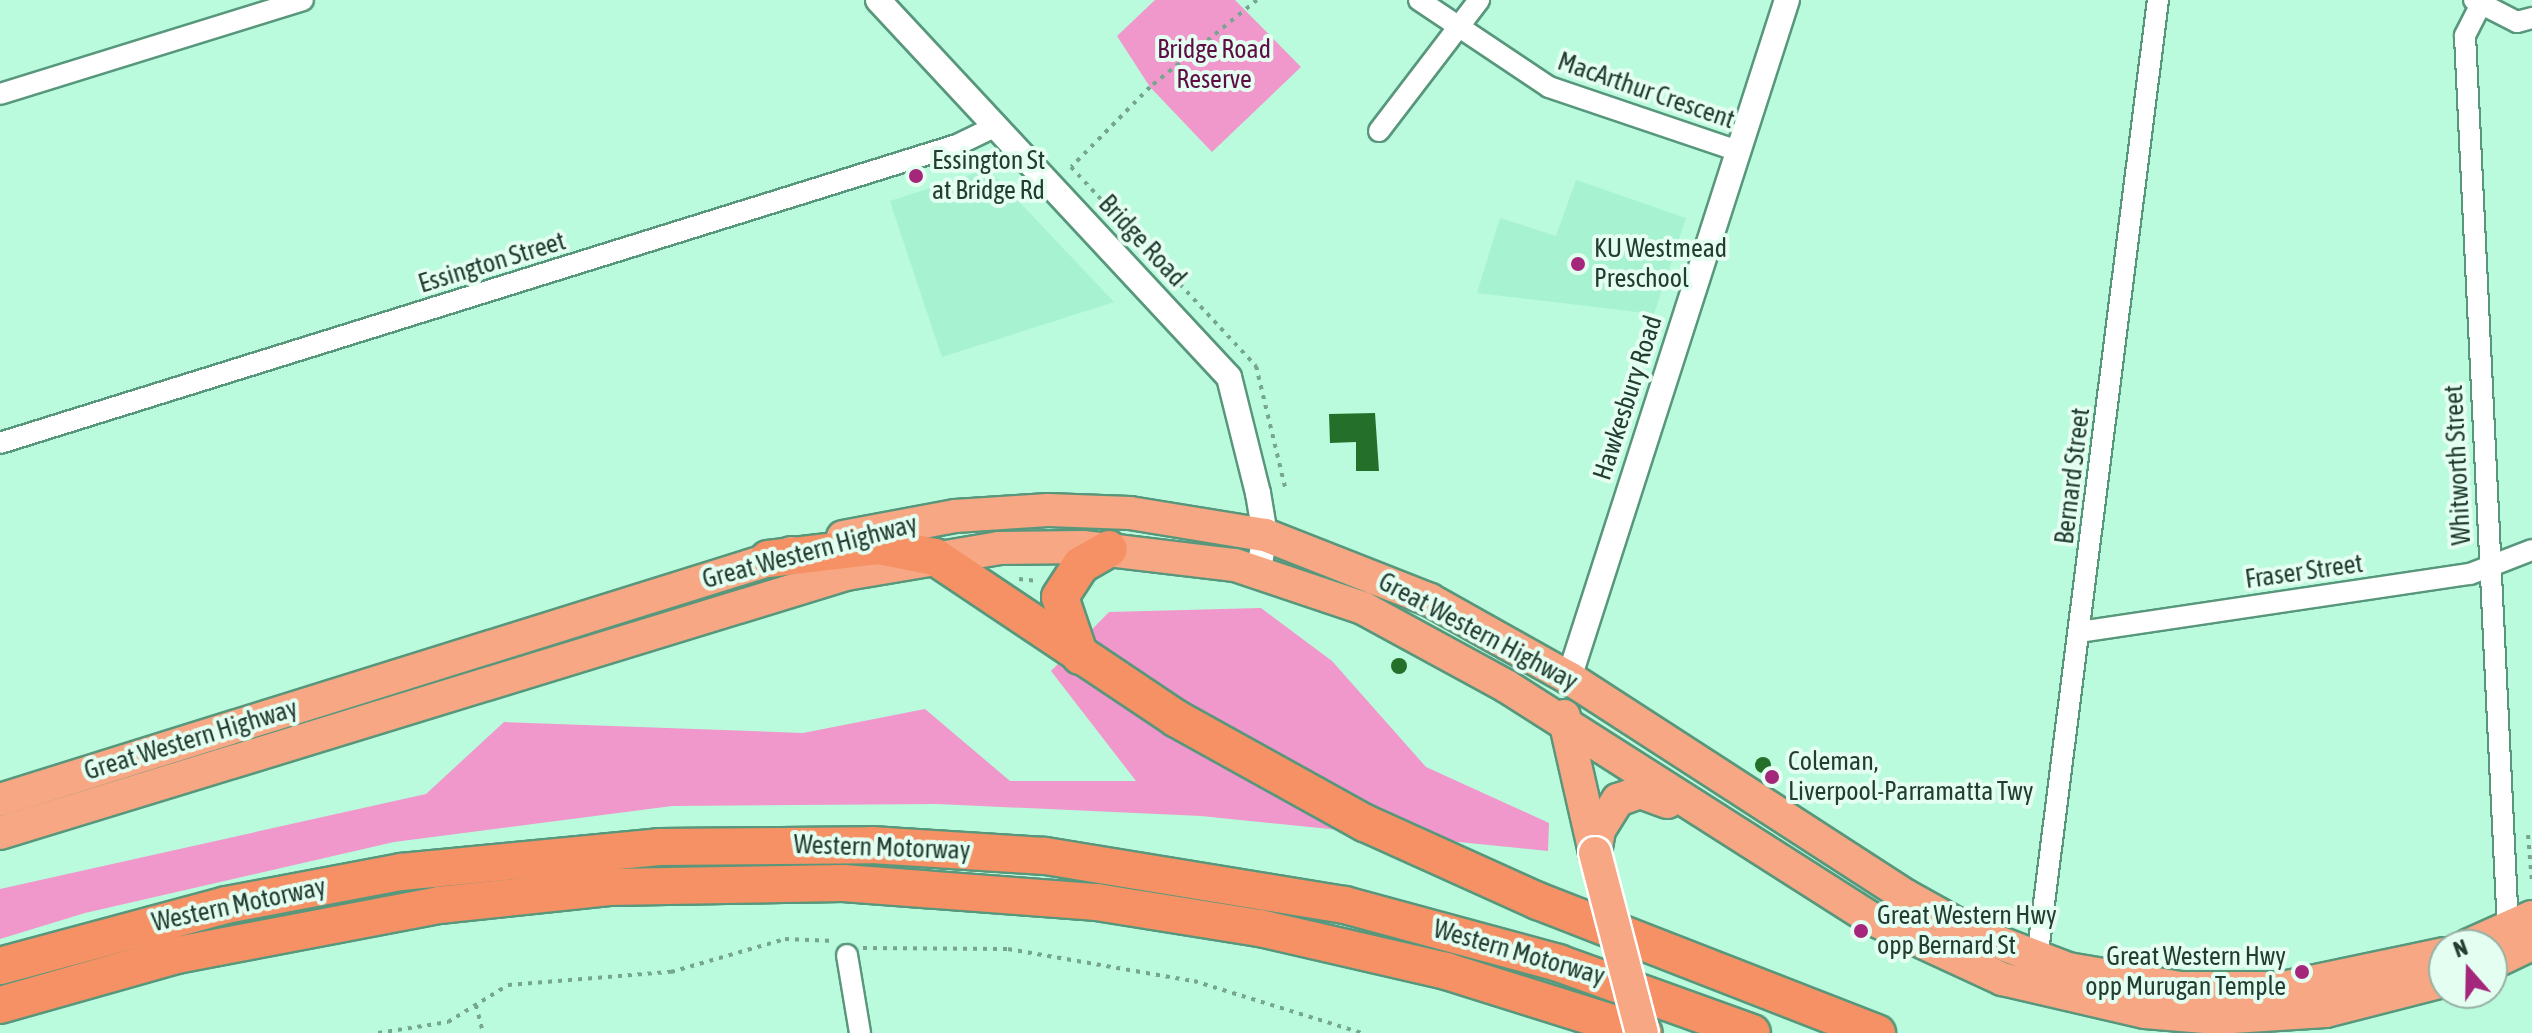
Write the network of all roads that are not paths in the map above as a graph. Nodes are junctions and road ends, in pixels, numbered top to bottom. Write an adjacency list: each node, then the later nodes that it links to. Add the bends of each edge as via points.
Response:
1 (303, 0): 10 (street)
2 (878, 0): 11 (street, Bridge Road)
3 (1419, 0): 9 (street, MacArthur Crescent)
4 (1479, 0): 9 (street)
5 (1787, 0): 13 (street, Hawkesbury Road)
6 (2158, 0): 22 (street, Bernard Street)
7 (2477, 2): 8 (street, via 2517,22); 20 (street, Whitworth Street, via 2465,36)
8 (2532, 18)
9 (1456, 30): 12 (street); 13 (street, MacArthur Crescent, via 1549,87)
10 (0, 94)
11 (996, 126): 14 (street, Essington Street, via 957,145); 15 (street, Bridge Road, via 1229,377)
12 (1379, 131)
13 (1738, 151): 24 (street, Hawkesbury Road)
14 (0, 443)
15 (1265, 535): 19 (highway, Great Western Highway, via 1130,513 990,511); 21 (street, Bridge Road); 24 (highway, Great Western Highway, via 1430,600)
16 (1109, 549): 18 (highway, Great Western Highway, via 1003,548); 21 (highway, Great Western Highway); 23 (highway, via 1081,565 1060,597)
17 (2532, 550): 20 (street, Fraser Street)
18 (935, 557): 19 (highway, via 879,546); 23 (highway); 28 (highway, Great Western Highway, via 819,581)
19 (768, 559): 26 (highway, Great Western Highway)
20 (2490, 569): 22 (street, Fraser Street); 30 (street, Whitworth Street)
21 (1259, 570): 25 (highway, Great Western Highway, via 1403,627)
22 (2080, 632): 34 (street, Bernard Street)
23 (1080, 656): 41 (highway, via 1365,823 1538,901)
24 (1569, 678): 25 (highway); 34 (highway, Great Western Highway, via 1906,896)
25 (1562, 728): 27 (highway, Great Western Highway); 29 (highway)
26 (0, 800)
27 (1728, 830): 29 (highway, via 1696,821 1649,793 1631,794 1606,814); 36 (highway, Great Western Highway, via 1931,951 2002,979 2145,1012 2290,1015)
28 (0, 833)
29 (1595, 853): 39 (highway, bridge)
30 (2524, 929): 31 (highway)
31 (2508, 946)
32 (847, 955): 38 (street)
33 (2428, 958): 34 (highway, Great Western Highway, via 2325,983 2244,989 2166,986)
34 (2037, 959)
35 (0, 966): 40 (highway, Western Motorway, via 226,905 401,872 644,848 871,845 1045,856 1345,905 1558,963)
36 (2428, 985)
37 (0, 1005): 39 (highway, Western Motorway, via 205,949 439,905 609,887 843,883 1069,899 1260,928 1446,971)
38 (860, 1033)
39 (1643, 1033)
40 (1752, 1033)
41 (1877, 1033)

